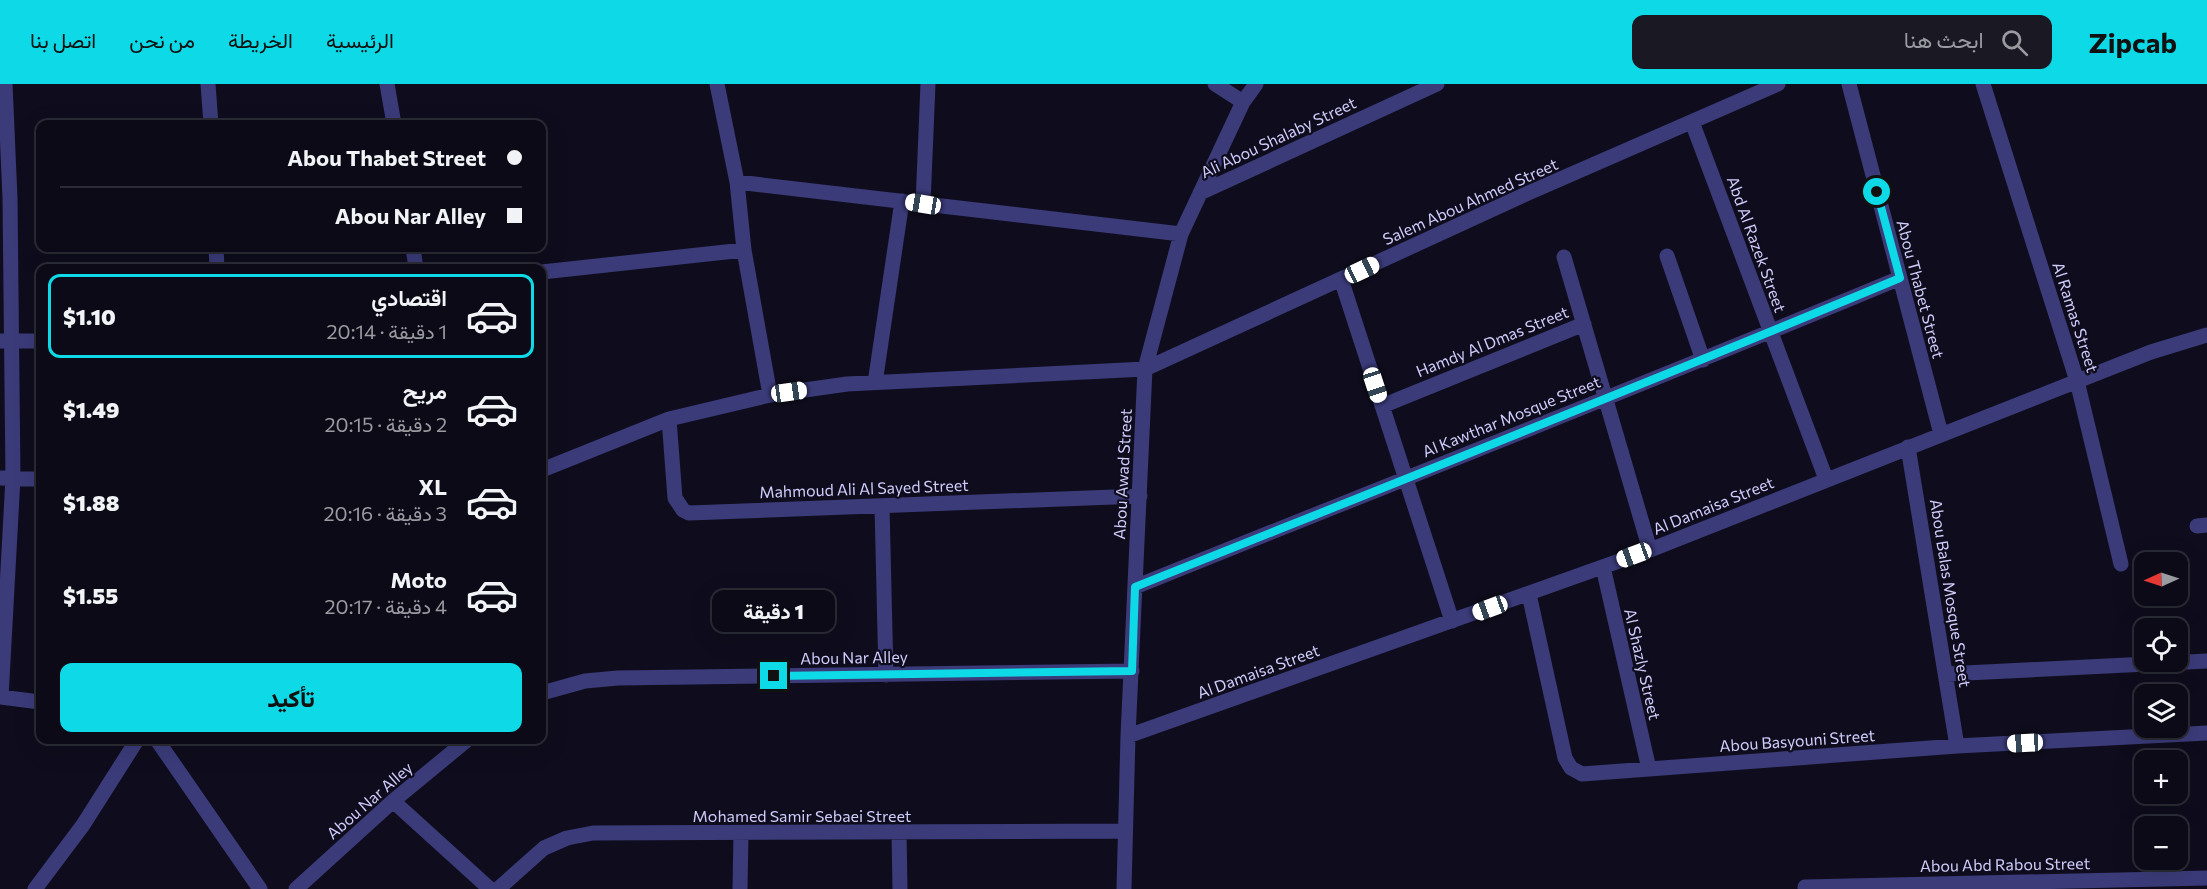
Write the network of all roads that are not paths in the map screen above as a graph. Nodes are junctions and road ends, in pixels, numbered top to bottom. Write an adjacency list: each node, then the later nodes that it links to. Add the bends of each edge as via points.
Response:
1 (5, 84): 31 (street, via 10,198)
2 (208, 84): 13 (street)
3 (387, 84): 14 (street)
4 (717, 84): 16 (street)
5 (928, 84): 19 (street)
6 (1215, 84): 12 (street)
7 (1256, 84): 12 (street, Abou Awad Street)
8 (1437, 84): 17 (street, Ali Abou Shalaby Street)
9 (1778, 84): 15 (street, Salem Abou Ahmed Street)
10 (1849, 84): 25 (street, Abou Thabet Street)
11 (1983, 84): 34 (street, Al Ramas Street)
12 (1243, 102): 17 (street, Abou Awad Street)
13 (211, 120)
14 (392, 120)
15 (1692, 122): 26 (street, Salem Abou Ahmed Street); 28 (street, Abd Al Razek Street)
16 (737, 182): 18 (street); 21 (street)
17 (1200, 193): 20 (street, Abou Awad Street)
18 (902, 201): 19 (street); 35 (street)
19 (923, 204): 20 (street)
20 (1181, 234): 33 (street, Abou Awad Street)
21 (744, 250): 24 (street); 36 (street)
22 (1667, 256): 32 (street)
23 (1564, 257): 27 (street)
24 (546, 272)
25 (1900, 278): 28 (street, Al Kawthar Mosque Street); 40 (street, Abou Thabet Street)
26 (1341, 279): 33 (street, Salem Abou Ahmed Street); 38 (street)
27 (1584, 324): 37 (street); 38 (street, Hamdy Al Dmas Street)
28 (1771, 332): 32 (street, Al Kawthar Mosque Street); 46 (street, Abd Al Razek Street)
29 (2207, 335): 34 (street, Al Damaisa Street)
30 (36, 341): 31 (street)
31 (6, 342): 43 (street)
32 (1703, 360): 37 (street, Al Kawthar Mosque Street)
33 (1145, 369): 35 (street); 47 (street, Abou Awad Street)
34 (2078, 381): 40 (street, Al Damaisa Street); 50 (street, Al Ramas Street)
35 (875, 383): 36 (street)
36 (770, 395): 39 (street)
37 (1606, 397): 44 (street, Al Kawthar Mosque Street); 49 (street)
38 (1382, 406): 44 (street)
39 (669, 419): 42 (street); 48 (street, Mahmoud Ali Al Sayed Street, via 675,498 689,513)
40 (1941, 434): 41 (street, Al Damaisa Street)
41 (1908, 447): 46 (street, Al Damaisa Street); 57 (street, Abou Balas Mosque Street)
42 (546, 468)
43 (6, 478): 45 (street); 60 (street)
44 (1405, 478): 52 (street, Al Kawthar Mosque Street); 54 (street)
45 (36, 479)
46 (1826, 480): 49 (street, Al Damaisa Street)
47 (1140, 496): 48 (street, Mahmoud Ali Al Sayed Street); 52 (street, Abou Awad Street)
48 (882, 506): 58 (street)
49 (1650, 550): 51 (street, Al Damaisa Street)
50 (2121, 564)
51 (1603, 567): 53 (street, Al Damaisa Street); 68 (street, Al Shazly Street)
52 (1135, 587): 56 (street, Abou Awad Street)
53 (1529, 594): 54 (street, Al Damaisa Street); 68 (street, Abou Basyouni Street, via 1565,758 1571,768 1582,774)
54 (1452, 621): 63 (street, Al Damaisa Street)
55 (2207, 660): 57 (street)
56 (1132, 671): 58 (street, Abou Nar Alley); 63 (street, Abou Awad Street)
57 (1946, 674): 67 (street, Abou Balas Mosque Street)
58 (886, 675): 59 (street, Abou Nar Alley, via 618,678 585,681)
59 (546, 692)
60 (1, 697): 61 (street)
61 (36, 701)
62 (2207, 733): 67 (street, Abou Basyouni Street)
63 (1128, 736): 70 (street, Abou Awad Street)
64 (134, 744): 77 (street, via 83,825)
65 (160, 744): 78 (street)
66 (462, 744): 69 (street, Abou Nar Alley)
67 (1957, 746): 68 (street, Abou Basyouni Street)
68 (1649, 769)
69 (393, 801): 79 (street, Abou Nar Alley); 80 (street)
70 (1125, 831): 71 (street, Mohamed Samir Sebaei Street); 84 (street, Abou Awad Street)
71 (899, 832): 72 (street, Mohamed Samir Sebaei Street); 83 (street)
72 (741, 833): 81 (street, Mohamed Samir Sebaei Street, via 593,833 567,838 544,848); 82 (street)
73 (2207, 879): 74 (street, Abou Abd Rabou Street); 85 (street)
74 (2010, 886): 76 (street, Abou Abd Rabou Street)
75 (1805, 887): 76 (street, Abou Abd Rabou Street)
76 (1841, 888)
77 (35, 889)
78 (260, 889)
79 (296, 889)
80 (490, 889)
81 (498, 889)
82 (740, 889)
83 (900, 889)
84 (1124, 889)
85 (2207, 889)

